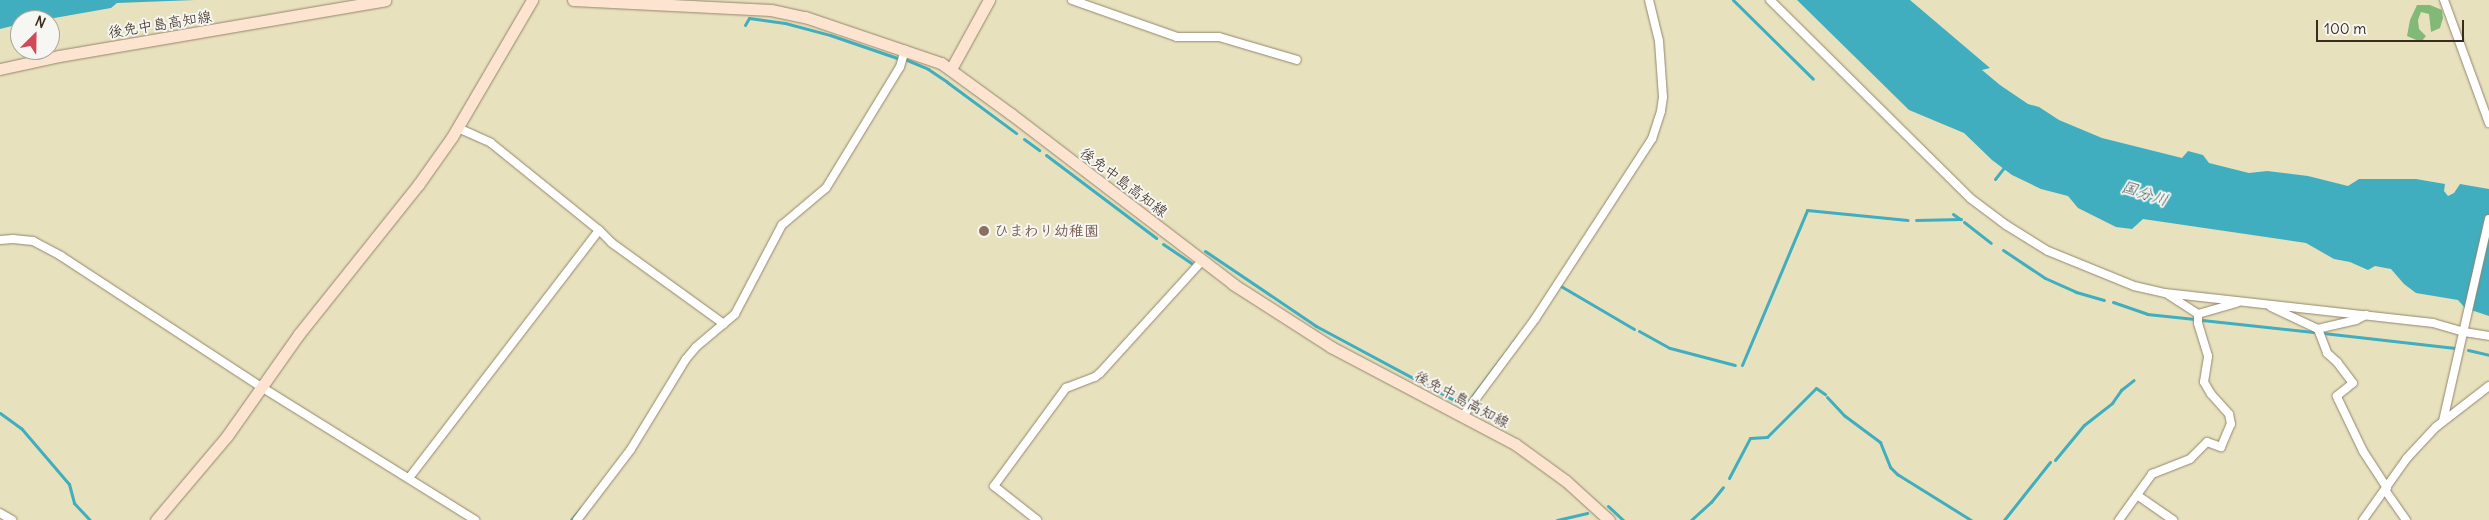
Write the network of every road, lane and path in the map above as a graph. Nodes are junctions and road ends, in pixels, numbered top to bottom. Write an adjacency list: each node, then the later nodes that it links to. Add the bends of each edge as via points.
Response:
1 (385, 0): 11 (main road, 後免中島高知線)
2 (532, 0): 14 (main road)
3 (573, 0): 9 (main road, 後免中島高知線, via 771,10 805,17)
4 (989, 0): 12 (main road)
5 (1072, 0): 10 (street, via 1178,37 1220,37)
6 (1649, 0): 30 (street, via 1659,41 1663,97 1652,139 1535,319)
7 (1770, 0): 19 (street, via 1970,198 2006,225 2048,251 2134,286)
8 (2444, 0): 13 (street)
9 (906, 50): 12 (main road, 後免中島高知線); 24 (street, via 900,67 841,166 826,188 782,225 735,314)
10 (1297, 60)
11 (0, 69)
12 (951, 69): 18 (main road, 後免中島高知線)
13 (2489, 123)
14 (458, 128): 16 (street, via 491,143); 29 (main road, via 418,185 299,334)
15 (2489, 219): 26 (street)
16 (599, 230): 24 (street, via 612,243); 32 (street)
17 (0, 240): 29 (street, via 33,241 61,256)
18 (1203, 260): 30 (main road, 後免中島高知線, via 1268,308 1331,347); 40 (street, via 1100,373 1066,388 994,486)
19 (2165, 293): 20 (street); 22 (street)
20 (2240, 301): 21 (street); 22 (street)
21 (2264, 304): 23 (street); 25 (street)
22 (2198, 314): 34 (street, via 2208,356 2204,382 2229,414 2230,426 2221,447 2207,442 2190,459 2154,472)
23 (2366, 315): 25 (street); 26 (street)
24 (724, 324): 39 (street, via 686,359 631,449)
25 (2318, 329): 33 (street, via 2327,353 2354,382 2337,396)
26 (2465, 329): 27 (street); 31 (street)
27 (2489, 336)
28 (2489, 386): 31 (street)
29 (263, 388): 32 (street); 37 (main road, via 195,477)
30 (1463, 416): 41 (main road, 後免中島高知線, via 1522,449)
31 (2443, 421): 33 (street, via 2407,458)
32 (409, 478): 38 (street)
33 (2386, 489): 44 (street); 45 (street)
34 (2136, 495): 42 (street); 43 (street)
35 (0, 513): 36 (street)
36 (12, 520)
37 (156, 520)
38 (475, 520)
39 (577, 520)
40 (1037, 520)
41 (1609, 520)
42 (2119, 520)
43 (2173, 520)
44 (2363, 520)
45 (2406, 520)

